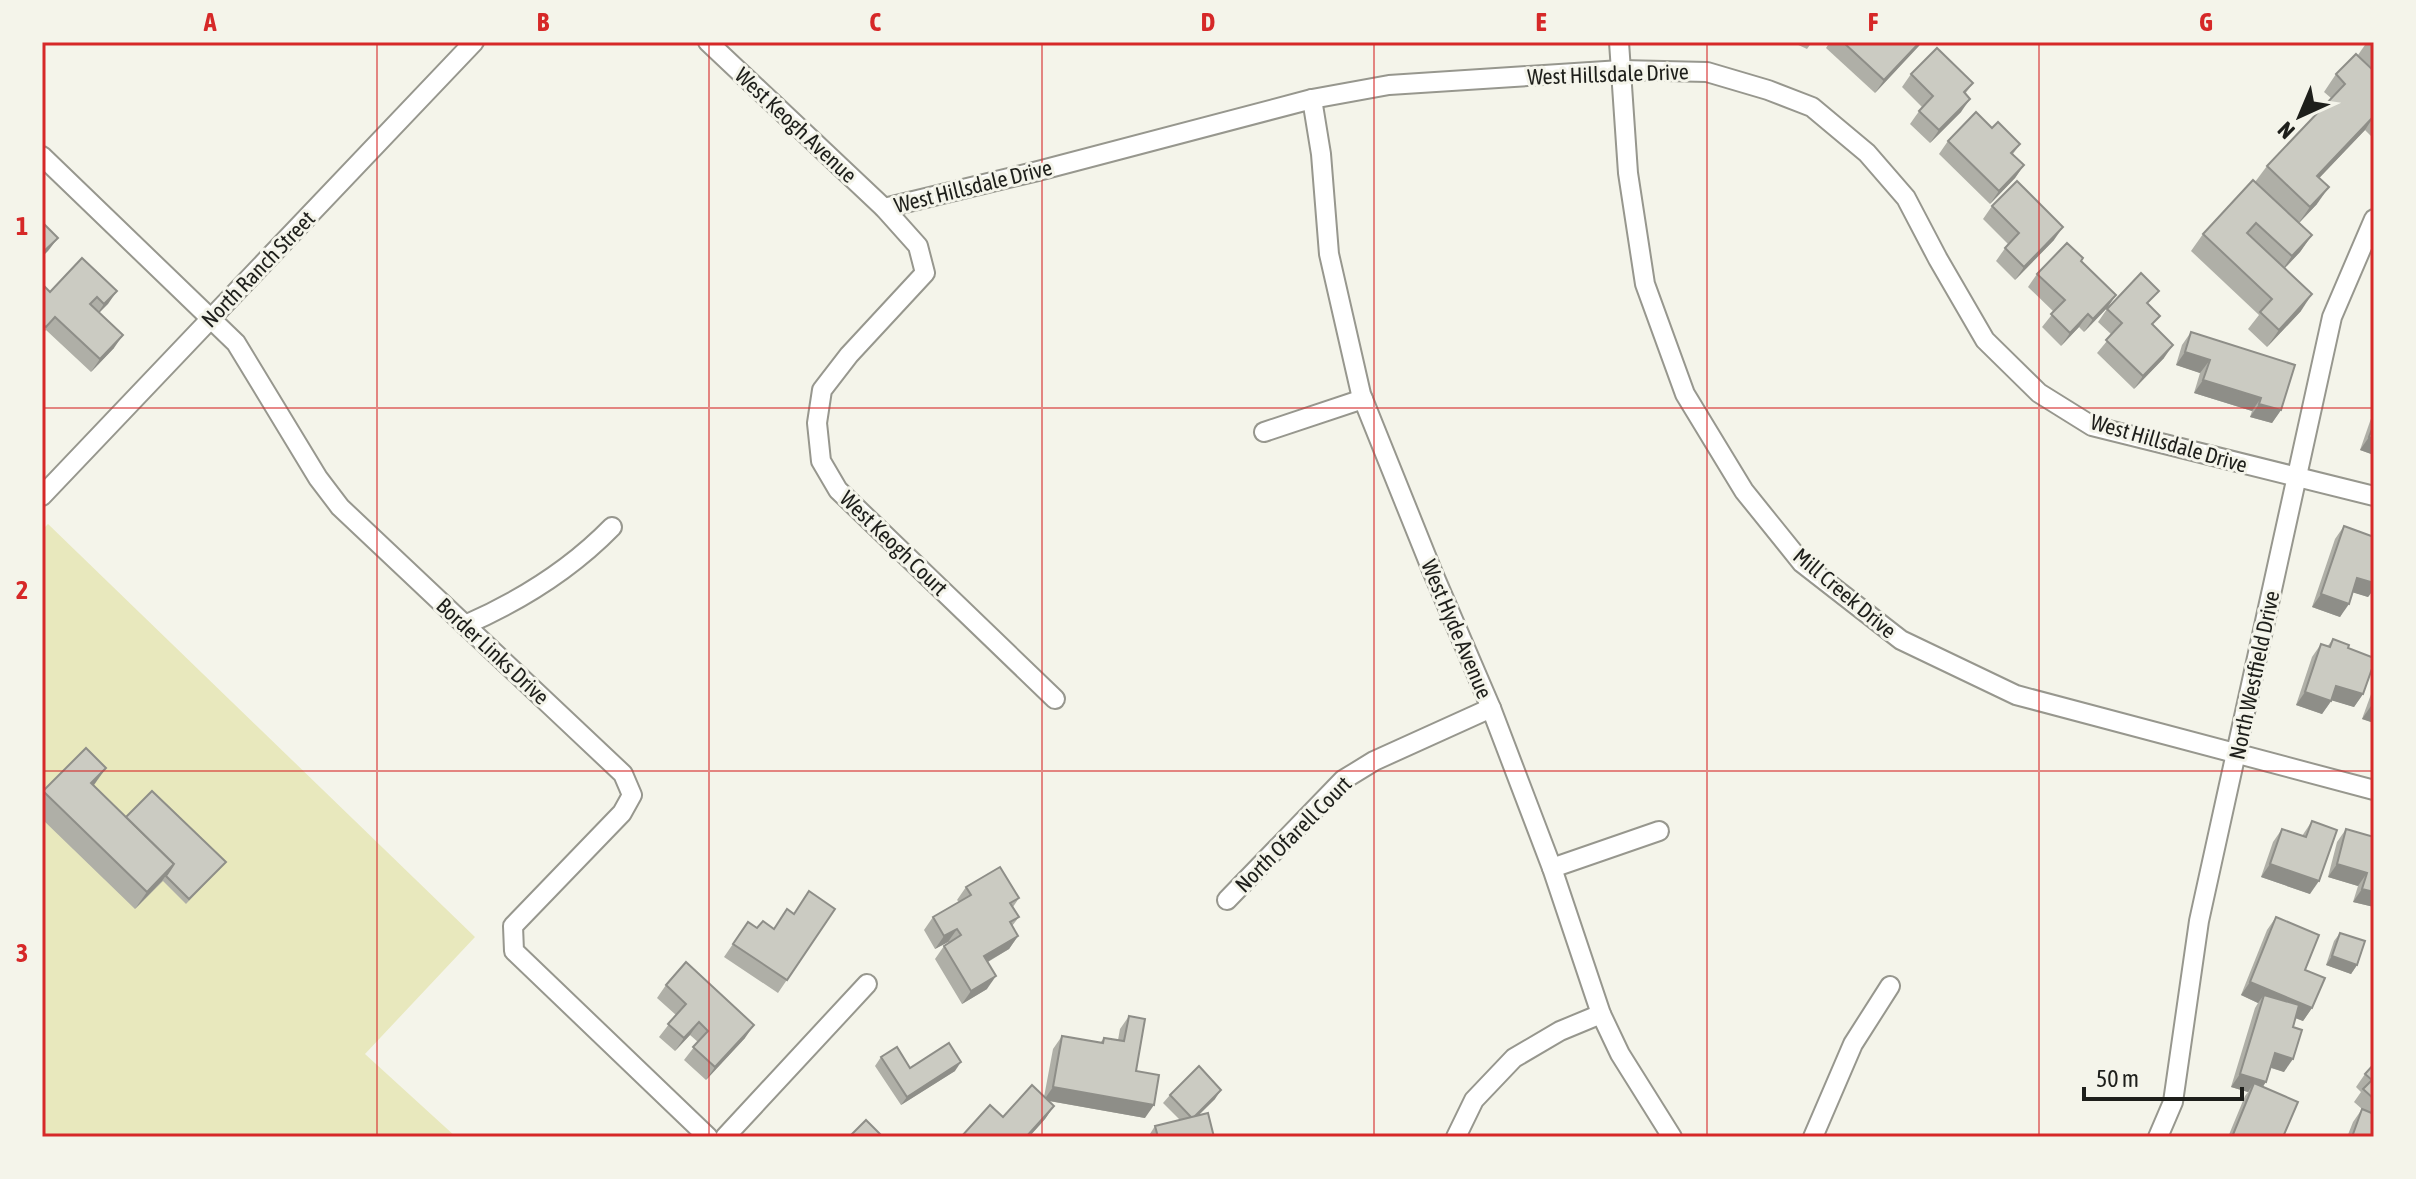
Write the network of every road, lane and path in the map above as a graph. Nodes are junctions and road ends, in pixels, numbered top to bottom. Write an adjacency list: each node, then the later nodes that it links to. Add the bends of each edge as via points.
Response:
1 (474, 42): 9 (street, North Ranch Street)
2 (708, 42): 7 (street, West Keogh Avenue)
3 (1619, 42): 4 (street, Mill Creek Drive)
4 (1621, 70): 5 (street, West Hillsdale Drive, via 1389,85); 12 (street, West Hillsdale Drive, via 1707,72 1812,107 1867,153 1906,198 1985,340 2039,393 2092,426); 19 (street, Mill Creek Drive, via 1628,173 1645,284 1685,394 1744,491 1802,563 1901,640 2016,695)
5 (1312, 99): 7 (street, West Hillsdale Drive); 10 (street, West Hyde Avenue, via 1329,254)
6 (42, 156): 9 (street, Border Links Drive)
7 (884, 208): 17 (street, West Keogh Court, via 918,246 925,273 822,390 817,423 821,461 838,490)
8 (2374, 219): 12 (street, North Westfield Drive, via 2332,317)
9 (212, 318): 13 (street, North Ranch Street); 16 (street, Border Links Drive, via 236,343 340,507)
10 (1363, 399): 11 (street); 18 (street, West Hyde Avenue)
11 (1264, 432)
12 (2296, 478): 14 (street, West Hillsdale Drive); 19 (street, North Westfield Drive)
13 (42, 496)
14 (2374, 496)
15 (612, 527): 16 (street, via 584,556 539,587)
16 (465, 625): 27 (street, Border Links Drive, via 623,774 632,795 622,813 513,926 514,951)
17 (1055, 699)
18 (1491, 708): 22 (street, West Hyde Avenue); 23 (street, North Ofarell Court, via 1343,780)
19 (2237, 754): 20 (street, Mill Creek Drive); 32 (street, North Westfield Drive, via 2199,921 2173,1102)
20 (2374, 790)
21 (1659, 831): 22 (street)
22 (1552, 868): 26 (street, West Hyde Avenue)
23 (1227, 900)
24 (867, 984): 28 (street)
25 (1890, 986): 31 (street, via 1853,1044)
26 (1601, 1014): 29 (street, via 1514,1058 1474,1100); 30 (street, West Hyde Avenue)
27 (708, 1137)
28 (725, 1137)
29 (1456, 1137)
30 (1672, 1137)
31 (1813, 1137)
32 (2158, 1137)

